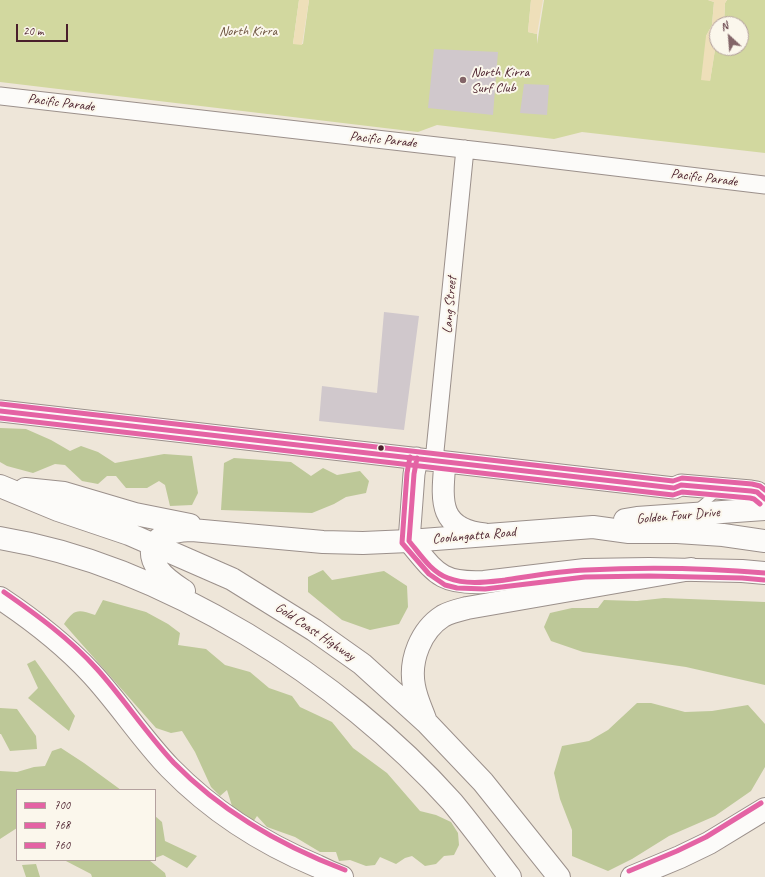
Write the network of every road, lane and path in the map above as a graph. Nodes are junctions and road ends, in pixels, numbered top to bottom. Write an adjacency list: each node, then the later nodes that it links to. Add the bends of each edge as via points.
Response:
1 (0, 96): 2 (street, Pacific Parade)
2 (465, 149): 3 (street, Pacific Parade); 5 (street, Lang Street)
3 (765, 185)
4 (0, 410): 5 (street, Golden Four Drive)
5 (432, 460): 7 (street, Golden Four Drive, via 674,488 681,485); 13 (street, via 444,508 449,516 465,530 479,534); 15 (street, via 414,474)
6 (0, 486): 12 (main road, via 64,493 135,514); 17 (main road, Gold Coast Highway, via 58,510)
7 (721, 488): 8 (street, Golden Four Drive, via 755,491); 10 (lane)
8 (765, 499)
9 (765, 509): 10 (main road, Golden Four Drive)
10 (690, 514): 11 (main road, Golden Four Drive, via 637,518)
11 (592, 527): 13 (main road, Coolangatta Road); 16 (main road, Coolangatta Road, via 629,532 723,535)
12 (246, 534): 15 (main road, via 330,542); 17 (main road, via 179,531 161,537)
13 (494, 534): 15 (main road, Coolangatta Road)
14 (0, 538): 21 (main road, via 58,550 114,569)
15 (409, 541): 18 (main road, Coolangatta Road, via 439,574 452,580 468,582 585,570)
16 (765, 541)
17 (154, 544): 21 (main road, via 153,555 159,570); 22 (main road, Gold Coast Highway, via 232,579 314,630 362,664)
18 (691, 569): 19 (main road, Coolangatta Road); 22 (main road, via 467,608 445,615 426,632 415,658 414,686)
19 (765, 573)
20 (0, 598): 24 (main road, via 67,648 170,767 216,809 268,843)
21 (224, 621): 25 (main road, via 324,686 389,740 452,803)
22 (426, 722): 26 (main road, Gold Coast Highway, via 483,782)
23 (765, 809): 27 (main road, via 680,857)
24 (342, 877)
25 (510, 877)
26 (559, 877)
27 (632, 877)

